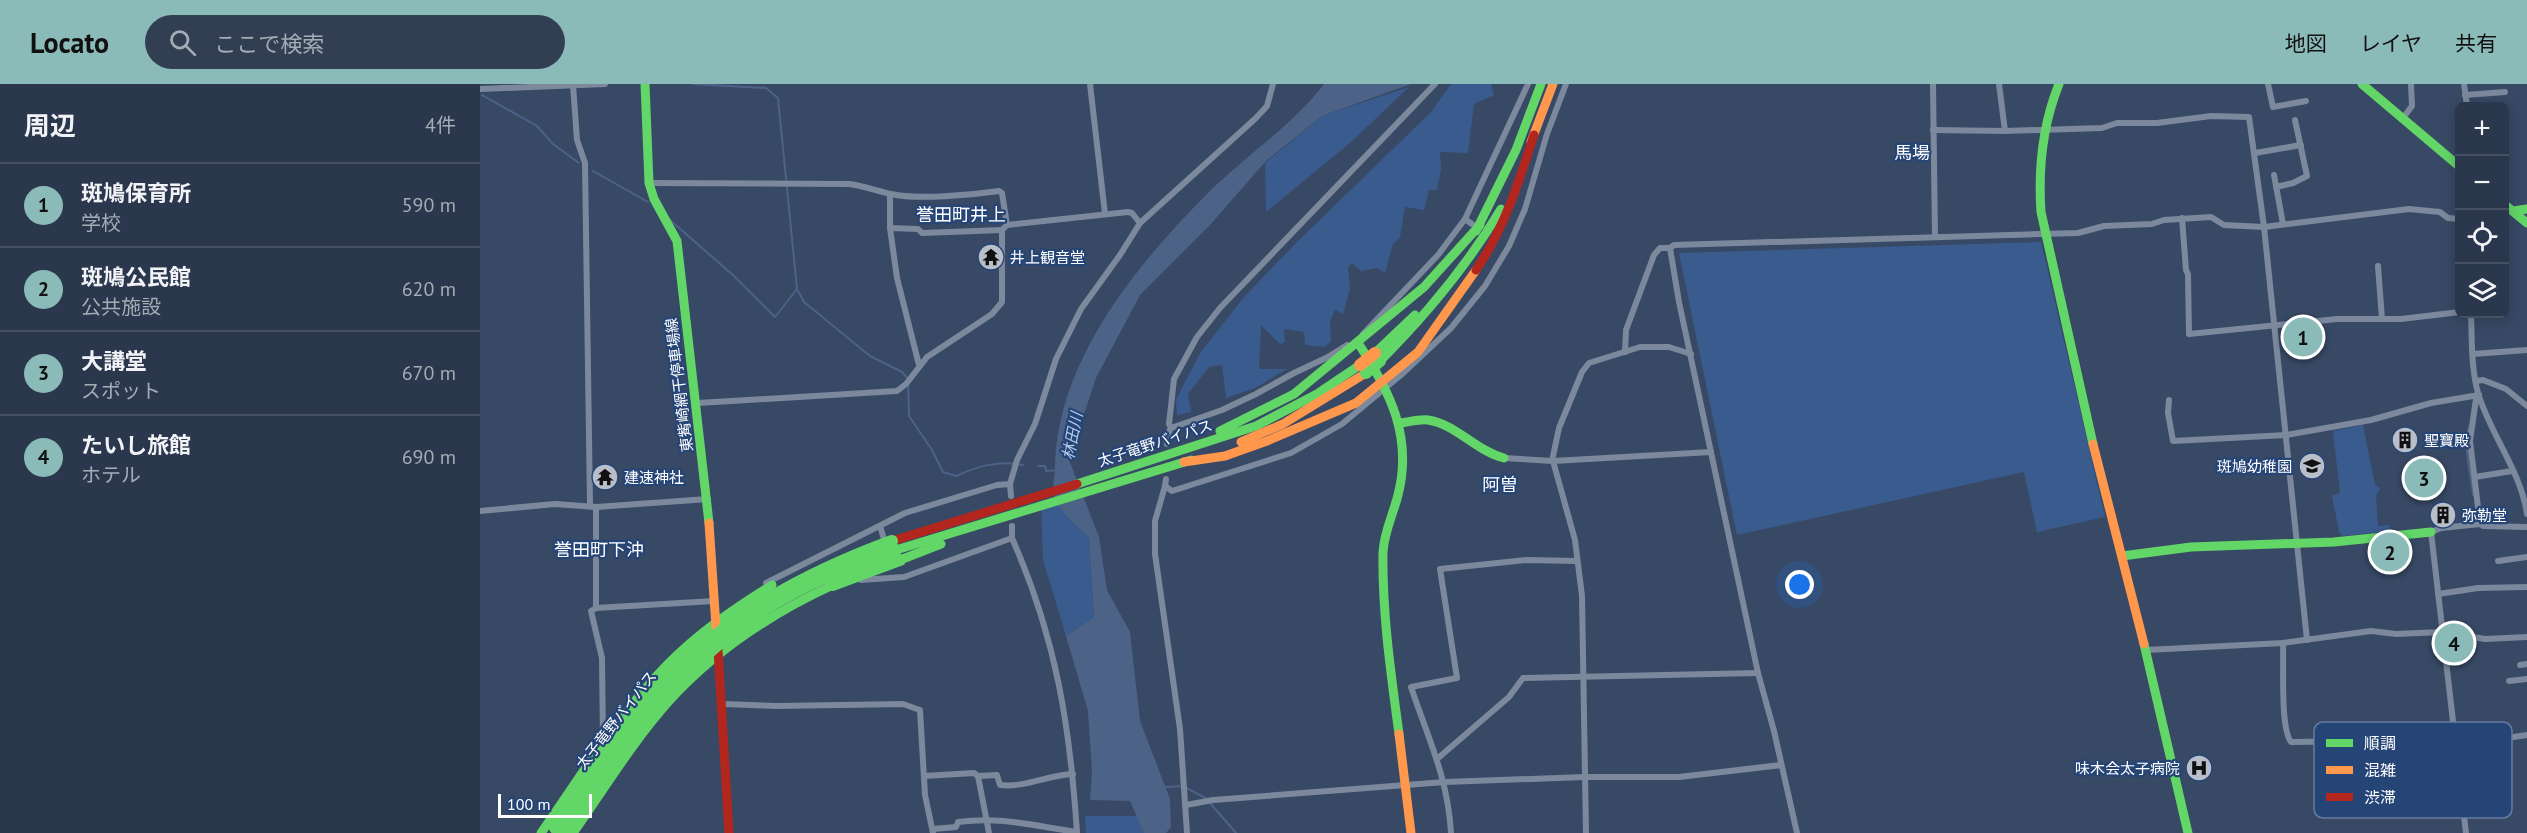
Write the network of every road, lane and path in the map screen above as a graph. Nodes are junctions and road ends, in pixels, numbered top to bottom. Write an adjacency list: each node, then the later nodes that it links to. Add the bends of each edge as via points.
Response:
1 (605, 84): 17 (street)
2 (645, 84): 35 (main road, 東觜崎網干停車場線)
3 (1090, 84): 41 (street)
4 (1273, 84): 45 (street, via 1267,106 1256,118)
5 (1435, 84): 77 (street, via 1220,308 1197,337 1174,379 1169,424)
6 (1527, 84): 24 (street)
7 (1541, 84): 47 (main road, 太子竜野バイパス, via 1516,150)
8 (1553, 84): 30 (main road, 太子竜野バイパス)
9 (1566, 84): 30 (street)
10 (1933, 84): 28 (street)
11 (1999, 84): 29 (street)
12 (2059, 84): 27 (main road)
13 (2268, 84): 21 (street, via 2273,107)
14 (2362, 84): 23 (main road)
15 (2411, 84): 23 (street, via 2412,106)
16 (2464, 84): 20 (street)
17 (573, 85): 18 (street); 93 (street, via 577,140 585,163)
18 (480, 89)
19 (2505, 92): 20 (street)
20 (2465, 95): 22 (street)
21 (2306, 101)
22 (2466, 102)
23 (2403, 119): 33 (main road)
24 (1512, 120): 26 (street); 42 (street)
25 (2295, 120): 31 (street)
26 (1519, 123)
27 (2045, 128): 29 (street); 32 (street, via 2102,128 2121,123 2246,115); 52 (main road, via 2039,188)
28 (1933, 130): 29 (street); 53 (street)
29 (2005, 131)
30 (1542, 133): 55 (street, via 1528,200); 67 (main road, 太子竜野バイパス, via 1477,252 1433,308); 71 (main road, via 1489,251 1418,352)
31 (2301, 145): 32 (street); 36 (street, via 2307,176)
32 (2255, 153): 49 (street)
33 (2455, 163)
34 (2274, 175): 36 (street)
35 (649, 183): 37 (street, via 849,184); 74 (main road, 東觜崎網干停車場線, via 677,241)
36 (2276, 187): 48 (street)
37 (890, 194): 50 (street); 51 (street, via 917,197 999,190)
38 (2509, 209): 39 (main road)
39 (2527, 209)
40 (2508, 210): 46 (main road)
41 (1105, 214): 45 (street, via 1132,213); 51 (street)
42 (1465, 219): 47 (street); 62 (street, via 1438,255 1367,328)
43 (2182, 219): 49 (street, via 2211,217 2224,225); 52 (street, via 2104,226 2078,233); 61 (street, via 2189,333)
44 (2455, 219): 48 (street, via 2440,212 2409,209)
45 (1140, 223): 88 (street, via 1069,332)
46 (2527, 223)
47 (1476, 224): 62 (main road, via 1424,287); 67 (main road, 太子竜野バイパス, via 1460,261)
48 (2283, 225): 49 (street)
49 (2264, 227): 61 (street)
50 (890, 228): 51 (street, via 918,228 922,233); 68 (street, via 897,278)
51 (1005, 228): 68 (street, via 1002,302 992,314)
52 (2045, 233): 53 (street); 105 (main road)
53 (1935, 237): 56 (street, via 1674,244)
54 (1501, 241): 55 (street)
55 (1509, 246): 71 (street, via 1485,286 1457,321 1429,350)
56 (1670, 248): 64 (street, via 1660,248 1654,255 1626,330); 65 (street)
57 (2378, 266): 60 (street)
58 (2455, 313): 60 (street)
59 (2471, 318): 66 (street)
60 (2382, 319): 61 (street)
61 (2274, 324): 78 (street)
62 (1358, 343): 71 (main road); 77 (street, via 1349,343 1222,410); 84 (main road, via 1294,394)
63 (2527, 350): 66 (street)
64 (1625, 352): 65 (street, via 1653,346); 82 (street, via 1589,363 1582,372 1559,428)
65 (1691, 354): 80 (street)
66 (2473, 354): 70 (street)
67 (1378, 357): 69 (main road, 太子竜野バイパス, bridge)
68 (919, 365): 74 (street, via 897,390)
69 (1363, 369): 83 (main road, 太子竜野バイパス, via 1283,424); 84 (main road, 太子竜野バイパス, via 1256,426)
70 (2476, 381): 72 (street); 75 (street, via 2506,389)
71 (1386, 384): 76 (main road); 83 (main road, via 1356,403 1267,441 1225,456); 89 (street, via 1342,424 1291,453 1172,491)
72 (2479, 395): 78 (street); 85 (street); 86 (street, via 2470,441)
73 (2169, 400): 78 (street, via 2172,441)
74 (698, 403): 91 (main road, 東觜崎網干停車場線)
75 (2527, 406)
76 (1400, 423): 81 (main road, via 1425,419 1436,422 1491,456); 143 (main road, via 1402,475 1383,538 1383,554 1387,636)
77 (1172, 429): 79 (street)
78 (2286, 435): 103 (street)
79 (1167, 444)
80 (1711, 452): 82 (street); 123 (street)
81 (1504, 458): 82 (street)
82 (1552, 461): 107 (street, via 1575,540)
83 (1184, 462): 84 (main road, 太子竜野バイパス)
84 (1146, 468): 92 (main road, 太子竜野バイパス)
85 (2512, 471): 86 (street); 95 (street)
86 (2475, 477): 97 (street)
87 (1166, 478): 89 (street)
88 (1010, 484): 90 (street); 98 (street, via 905,513)
89 (1166, 486): 144 (street, via 1155,521 1155,554 1180,729)
90 (1011, 496)
91 (708, 499): 93 (street); 113 (main road, 東觜崎網干停車場線)
92 (1032, 503): 96 (main road, 太子竜野バイパス); 104 (main road, 太子竜野バイパス, via 948,523)
93 (593, 506): 94 (street, via 555,504); 114 (street)
94 (480, 511)
95 (2527, 514)
96 (1012, 521): 101 (street); 104 (main road, 太子竜野バイパス)
97 (2480, 524): 99 (street); 100 (street)
98 (880, 526): 102 (street); 109 (street)
99 (2527, 527)
100 (2431, 532): 103 (main road); 112 (street)
101 (1012, 538): 109 (street); 137 (street, via 1041,612 1062,689)
102 (846, 544): 110 (street); 116 (street, via 764,584)
103 (2296, 544): 105 (main road, via 2216,545); 119 (street)
104 (895, 547): 115 (main road, bridge); 116 (main road, via 821,561 772,585); 147 (main road, 太子竜野バイパス, bridge, via 816,581 725,638 647,716)
105 (2122, 556): 121 (main road)
106 (2527, 557): 108 (street)
107 (1577, 561): 124 (street); 135 (street, via 1527,560 1440,570 1457,678 1411,687)
108 (2498, 561)
109 (897, 578): 110 (street)
110 (859, 580): 115 (street)
111 (2527, 587): 112 (street)
112 (2438, 594): 117 (street)
113 (714, 601): 114 (street); 116 (main road, 東觜崎網干停車場線)
114 (596, 608): 134 (street, via 591,612 602,658)
115 (766, 619): 122 (main road)
116 (720, 620): 122 (main road, 東觜崎網干停車場線); 129 (main road, via 660,672)
117 (2442, 632): 118 (street, via 2485,639); 119 (street, via 2371,631); 130 (street)
118 (2527, 637)
119 (2307, 640): 120 (street)
120 (2283, 643): 121 (street); 133 (street, via 2287,737 2291,742)
121 (2146, 650): 159 (main road)
122 (718, 654): 127 (main road, 東觜崎網干停車場線); 128 (main road)
123 (1758, 673): 124 (street); 136 (street)
124 (1585, 677): 135 (street, via 1523,678 1509,697); 140 (street)
125 (2527, 679): 126 (street)
126 (2509, 681)
127 (722, 704): 138 (street, via 914,706 920,710); 151 (main road, 東觜崎網干停車場線)
128 (654, 719): 129 (main road); 142 (main road)
129 (622, 721): 134 (main road)
130 (2452, 722)
131 (2527, 735): 132 (street)
132 (2512, 737)
133 (2314, 742)
134 (602, 748): 142 (main road); 147 (main road)
135 (1437, 759): 141 (street)
136 (1781, 765): 140 (street, via 1679,777); 158 (street)
137 (1072, 774): 139 (street, via 1009,786 1000,785 997,775); 153 (street)
138 (924, 776): 139 (street); 148 (street)
139 (978, 776): 146 (street)
140 (1585, 777): 141 (street); 157 (street)
141 (1444, 782): 143 (street); 156 (street)
142 (608, 785): 150 (main road)
143 (1405, 785): 144 (street); 155 (main road)
144 (1186, 805): 154 (street)
145 (2464, 818): 160 (street)
146 (986, 819): 148 (street, via 958,822 956,827); 152 (street); 153 (street)
147 (555, 828): 149 (main road); 150 (main road)
148 (933, 831)
149 (542, 833)
150 (573, 833)
151 (729, 833)
152 (989, 833)
153 (1077, 833)
154 (1187, 833)
155 (1411, 833)
156 (1451, 833)
157 (1586, 833)
158 (1797, 833)
159 (2188, 833)
160 (2466, 833)

